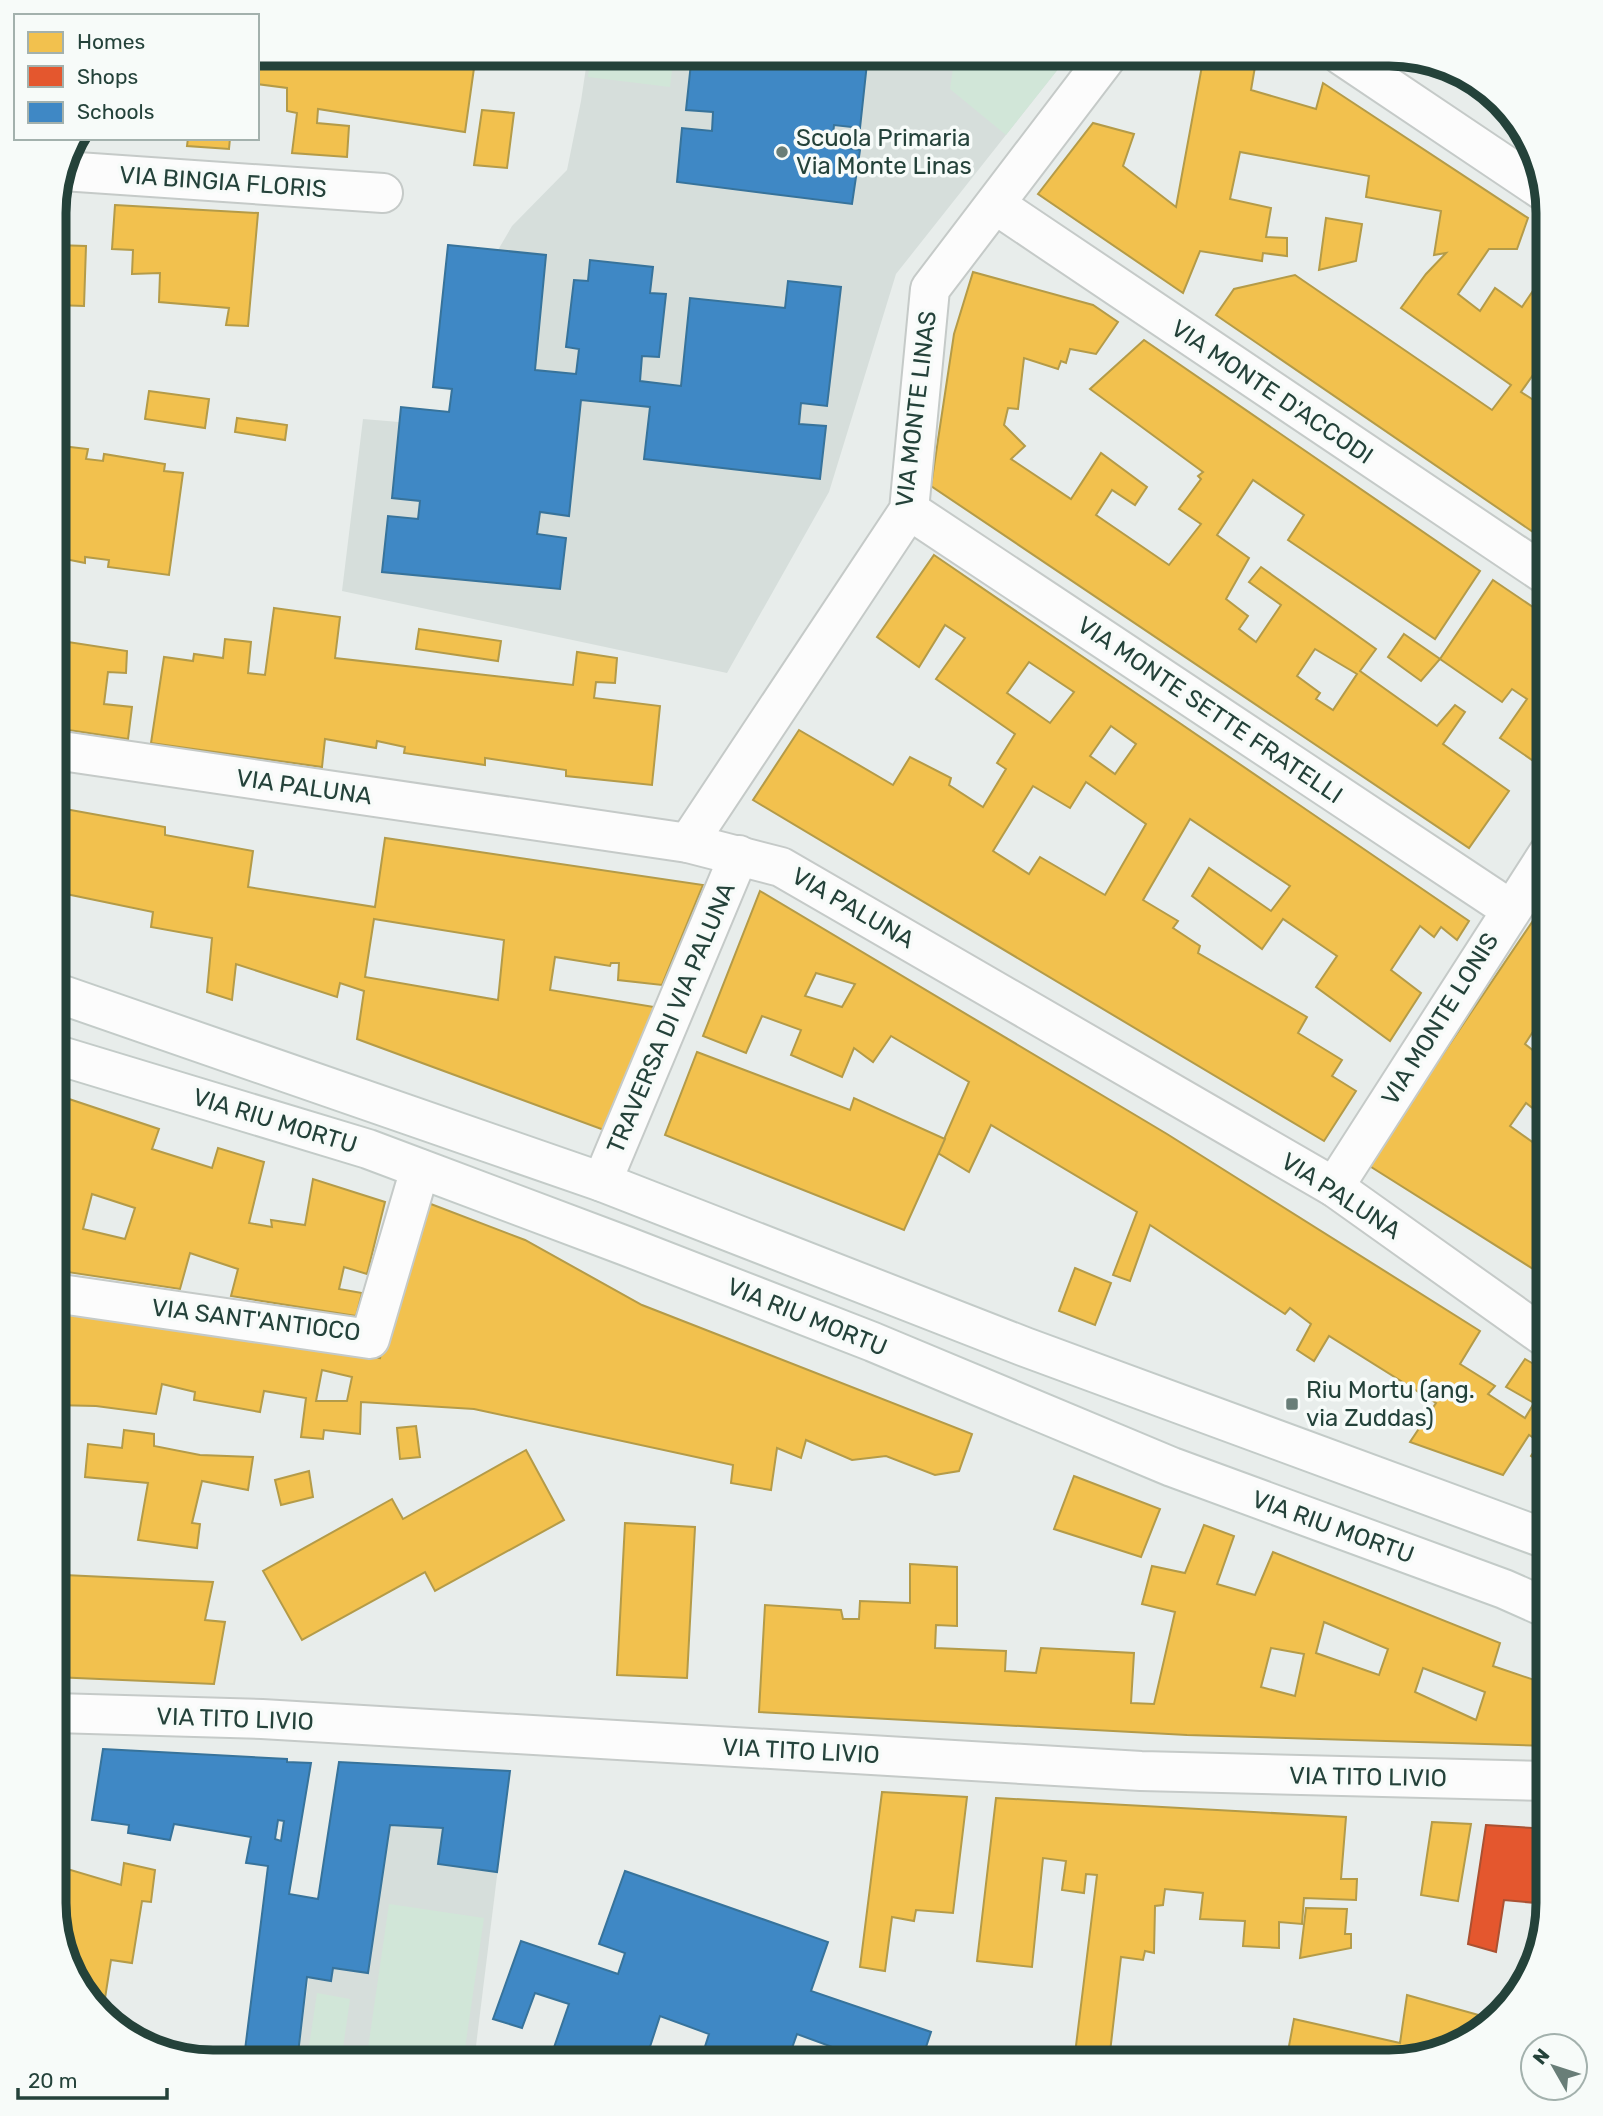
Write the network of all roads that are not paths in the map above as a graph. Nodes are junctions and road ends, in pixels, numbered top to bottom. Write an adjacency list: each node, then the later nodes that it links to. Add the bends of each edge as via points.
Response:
1 (1099, 67): 6 (street, VIA MONTE LINAS)
2 (1359, 67): 4 (street)
3 (73, 172): 5 (street, VIA BINGIA FLORIS)
4 (1533, 184)
5 (383, 193)
6 (996, 205): 7 (street, VIA MONTE LINAS, via 930,289); 8 (street, VIA MONTE D'ACCODI)
7 (909, 510): 10 (street, VIA MONTE LINAS); 13 (street, VIA MONTE SETTE FRATELLI)
8 (1536, 568)
9 (67, 752): 10 (street, VIA PALUNA)
10 (688, 843): 11 (street, VIA PALUNA)
11 (739, 855): 17 (street, TRAVERSA DI VIA PALUNA); 18 (street, VIA PALUNA, via 781,867)
12 (1536, 871): 13 (street, VIA MONTE LONIS)
13 (1510, 909): 18 (street, VIA MONTE LONIS)
14 (67, 996): 17 (street, VIA RIU MORTU)
15 (66, 1058): 16 (street, VIA RIU MORTU)
16 (420, 1169): 19 (street, VIA SANT'ANTIOCO, via 370,1339); 22 (street, VIA RIU MORTU, via 873,1342 1172,1467)
17 (602, 1182): 21 (street, VIA RIU MORTU, via 1024,1347)
18 (1334, 1187): 20 (street, VIA PALUNA)
19 (66, 1295)
20 (1536, 1331)
21 (1536, 1535)
22 (1536, 1604)
23 (66, 1713): 24 (street, VIA TITO LIVIO, via 275,1719 1141,1771)
24 (1536, 1781)

